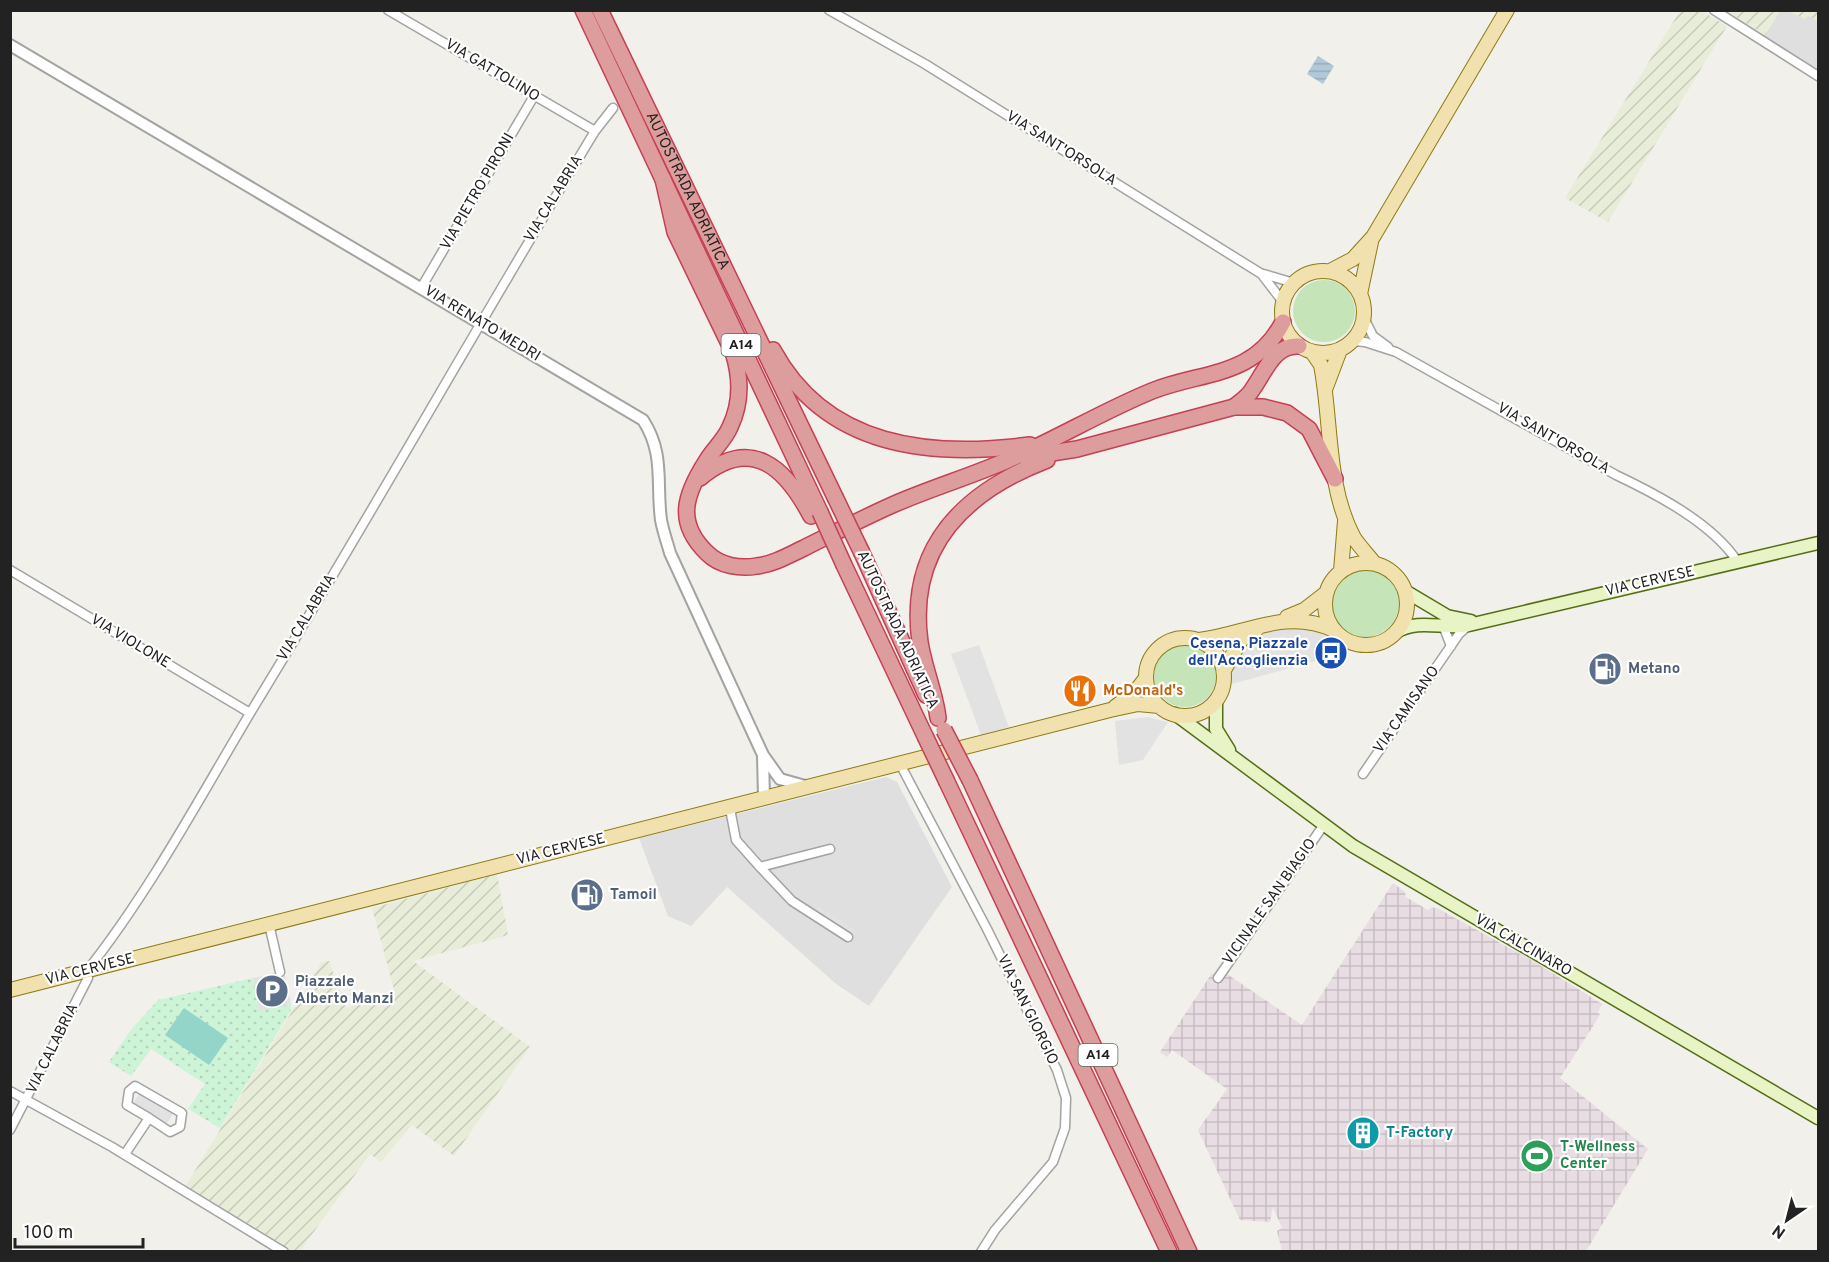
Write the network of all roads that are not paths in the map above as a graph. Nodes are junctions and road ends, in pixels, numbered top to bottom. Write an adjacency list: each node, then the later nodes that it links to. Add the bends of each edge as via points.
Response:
1 (388, 10): 9 (street, VIA GATTOLINO)
2 (583, 10): 12 (highway, AUTOSTRADA ADRIATICA / A14)
3 (600, 10): 14 (highway, AUTOSTRADA ADRIATICA / A14)
4 (829, 10): 16 (street, VIA SANT'ORSOLA, via 925,64)
5 (1507, 10): 13 (main road)
6 (1714, 10): 8 (street)
7 (10, 45): 18 (street, VIA RENATO MEDRI)
8 (1818, 76)
9 (534, 96): 11 (street, VIA GATTOLINO); 18 (street, VIA PIETRO PIRONI)
10 (613, 108): 11 (street, VIA CALABRIA)
11 (595, 131): 22 (street, VIA CALABRIA)
12 (663, 179): 34 (highway, via 675,232 740,372 738,405 730,428); 35 (highway, AUTOSTRADA ADRIATICA / A14)
13 (1373, 237): 15 (main road, via 1353,259); 19 (main road)
14 (725, 271): 30 (highway, via 739,286 797,385 852,428 920,448 960,451); 58 (highway, AUTOSTRADA ADRIATICA / A14, bridge)
15 (1330, 272): 17 (main road, via 1311,273); 19 (main road, via 1353,283)
16 (1260, 273): 17 (street, VIA SANT'ORSOLA); 20 (street)
17 (1294, 283): 20 (main road)
18 (422, 288): 22 (street, VIA RENATO MEDRI)
19 (1360, 294): 21 (main road)
20 (1283, 302): 23 (main road)
21 (1364, 318): 24 (main road); 27 (street, via 1374,336)
22 (480, 322): 56 (street, VIA CALABRIA); 59 (street, VIA RENATO MEDRI, via 643,420 654,437 659,459 662,521 670,553)
23 (1283, 322): 25 (main road, via 1292,339); 30 (highway, via 1267,347 1252,359 1153,391)
24 (1353, 341): 26 (main road); 27 (street, VIA SANT'ORSOLA)
25 (1306, 349): 26 (main road, via 1331,353); 28 (main road, via 1321,365); 29 (highway, via 1283,348 1250,393)
26 (1340, 350): 28 (main road)
27 (1395, 352): 38 (street, VIA SANT'ORSOLA, via 1653,492 1725,543)
28 (1324, 394): 33 (main road)
29 (1234, 407): 31 (highway); 33 (highway, via 1276,409 1299,420 1317,441)
30 (1045, 443): 32 (highway)
31 (1077, 449): 32 (highway); 58 (highway, via 1011,474 960,512 940,537 921,586 919,615 924,660)
32 (1008, 460): 34 (highway, via 891,506 758,566 725,565 696,542 686,517)
33 (1335, 479): 36 (main road)
34 (693, 484): 35 (highway, via 728,460 761,460 788,478)
35 (816, 514): 83 (highway, AUTOSTRADA ADRIATICA / A14, bridge, via 926,736)
36 (1345, 519): 39 (main road, via 1356,541); 41 (main road)
37 (1818, 543): 38 (main road, VIA CERVESE)
38 (1737, 561): 44 (main road, VIA CERVESE)
39 (1375, 564): 41 (main road, via 1351,565); 42 (main road, via 1398,578)
40 (10, 570): 56 (street, VIA VIOLONE)
41 (1341, 571): 43 (main road, via 1331,580)
42 (1405, 591): 44 (main road, VIA CERVESE, via 1447,616); 48 (main road, via 1406,612)
43 (1326, 593): 45 (main road, via 1304,610); 47 (main road, via 1327,618)
44 (1475, 623): 46 (main road, VIA CERVESE); 50 (street, VIA CAMISANO)
45 (1269, 624): 47 (main road, via 1307,620); 49 (main road); 51 (main road, via 1241,640)
46 (1444, 628): 48 (main road, VIA CERVESE, via 1420,624); 50 (street)
47 (1334, 630): 48 (main road, via 1343,638 1364,645)
48 (1396, 632)
49 (1199, 640): 51 (main road, via 1215,652); 52 (main road, via 1167,642 1151,657)
50 (1451, 646): 62 (street, VIA CAMISANO)
51 (1224, 670): 53 (main road, via 1223,686)
52 (1146, 678): 54 (main road, via 1152,698); 55 (main road, VIA CERVESE)
53 (1216, 701): 57 (main road, via 1198,714); 60 (main road, VIA CALCINARO, via 1216,729)
54 (1160, 706): 55 (main road, VIA CERVESE, via 1138,704); 57 (main road)
55 (1110, 711): 61 (main road, VIA CERVESE)
56 (250, 713): 71 (street, VIA CALABRIA, via 114,936)
57 (1175, 714): 60 (main road, VIA CALCINARO)
58 (941, 724): 84 (highway, AUTOSTRADA ADRIATICA / A14, bridge)
59 (763, 755): 63 (street, VIA RENATO MEDRI, via 780,780); 64 (street, VIA RENATO MEDRI)
60 (1238, 760): 66 (main road, VIA CALCINARO)
61 (900, 764): 63 (main road, VIA CERVESE); 82 (street, VIA SAN GIORGIO, via 1057,1070 1066,1098 1065,1128 1053,1162)
62 (1363, 774)
63 (808, 787): 64 (main road, VIA CERVESE)
64 (764, 798): 65 (main road, VIA CERVESE)
65 (732, 807): 68 (street, via 736,840); 69 (main road, VIA CERVESE)
66 (1323, 826): 73 (street, VICINALE SAN BIAGIO); 78 (main road, VIA CALCINARO)
67 (830, 849): 68 (street)
68 (760, 867): 70 (street, via 792,901)
69 (269, 924): 71 (main road, VIA CERVESE); 72 (street)
70 (849, 938)
71 (86, 972): 74 (main road, VIA CERVESE); 76 (street, VIA CALABRIA, via 88,978)
72 (280, 972)
73 (1218, 978)
74 (10, 990)
75 (10, 1091): 76 (street)
76 (27, 1101): 79 (street, VIA CALABRIA); 80 (street)
77 (148, 1118): 77 (street, via 170,1132 180,1127 183,1120 182,1113 135,1086 129,1091 127,1105); 80 (street)
78 (1818, 1118)
79 (10, 1130)
80 (125, 1154): 81 (street)
81 (284, 1251)
82 (981, 1251)
83 (1169, 1251)
84 (1190, 1251)

